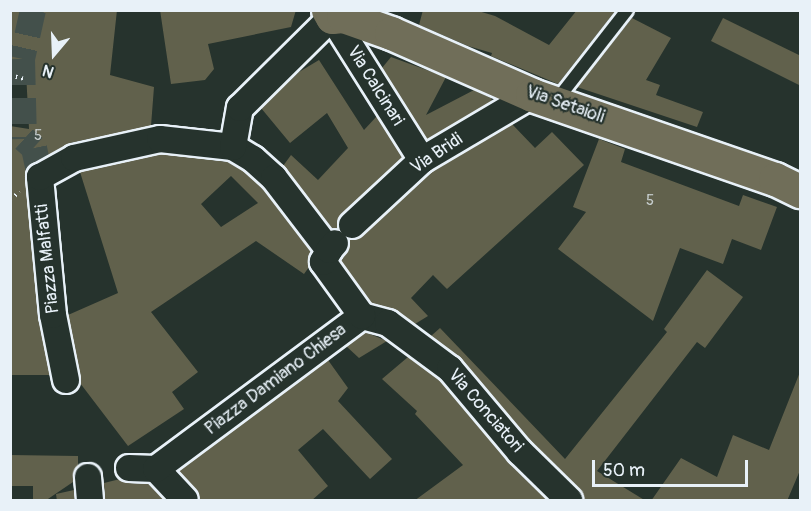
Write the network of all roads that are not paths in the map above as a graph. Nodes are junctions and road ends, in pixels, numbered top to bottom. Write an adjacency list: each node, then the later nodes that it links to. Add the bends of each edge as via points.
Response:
1 (627, 10): 3 (lane)
2 (330, 14): 3 (main road, Via Setaioli, via 391,33); 4 (street, via 240,108); 5 (street, Via Calcinari)
3 (544, 98): 5 (street, Via Bridi); 6 (main road, Via Setaioli)
4 (233, 147): 7 (street, via 253,159); 9 (street, Piazza Malfatti, via 160,139 74,158 40,177 54,315)
5 (422, 160): 7 (street, Via Bridi)
6 (801, 191)
7 (339, 239): 8 (street, Piazza Damiano Chiesa, via 323,262)
8 (362, 316): 10 (street, Piazza Damiano Chiesa); 13 (street, Via Conciatori, via 388,323 450,369 520,452)
9 (66, 380)
10 (160, 466): 11 (street); 12 (street)
11 (129, 468)
12 (184, 501)
13 (569, 501)

